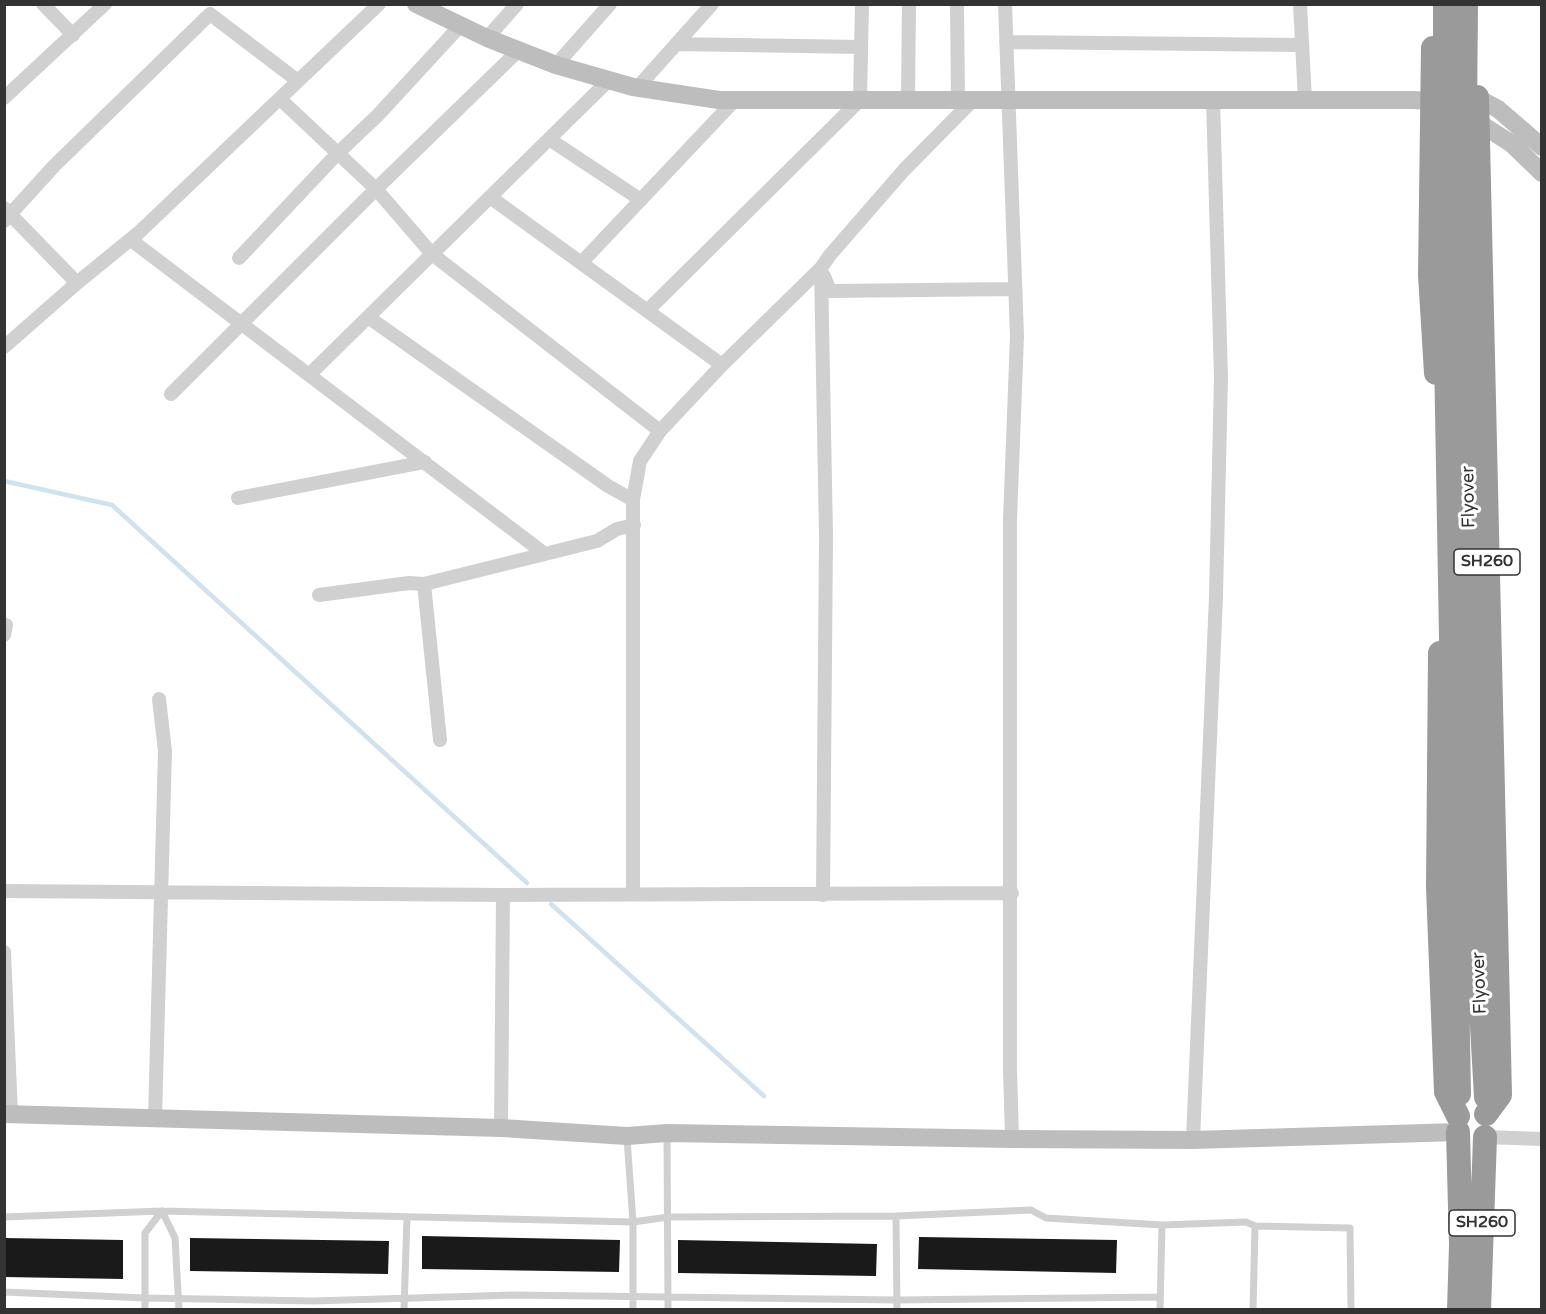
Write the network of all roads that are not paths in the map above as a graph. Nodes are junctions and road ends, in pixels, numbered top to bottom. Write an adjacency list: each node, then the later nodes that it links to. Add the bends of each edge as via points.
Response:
1 (44, 4): 20 (street)
2 (105, 4): 20 (street)
3 (199, 4): 18 (street)
4 (379, 4): 29 (street)
5 (416, 4): 19 (street)
6 (517, 4): 21 (street)
7 (610, 4): 27 (street)
8 (712, 4): 23 (street)
9 (862, 4): 25 (street)
10 (909, 4): 39 (street)
11 (957, 4): 40 (street)
12 (1005, 4): 22 (street)
13 (1300, 4): 24 (street)
14 (1434, 4): 31 (highway)
15 (1445, 4): 82 (highway, Flyover, bridge, via 1445,297)
16 (1466, 4): 83 (highway, Flyover / SH260, bridge, via 1468,480)
17 (1478, 4): 41 (highway, SH260)
18 (210, 14): 29 (street); 49 (street)
19 (460, 26): 21 (street); 44 (street)
20 (73, 35): 32 (street)
21 (487, 38): 26 (street)
22 (1006, 42): 24 (street); 38 (street)
23 (676, 44): 25 (street); 30 (street)
24 (1302, 45): 35 (street)
25 (861, 47): 37 (street)
26 (519, 50): 27 (street); 46 (street)
27 (556, 65): 28 (street)
28 (609, 80): 30 (street); 42 (street)
29 (298, 81): 33 (street)
30 (637, 88): 36 (street)
31 (1432, 89): 35 (street); 41 (street); 82 (highway, via 1430,275 1438,403 1438,887 1446,1092)
32 (4, 98)
33 (280, 99): 44 (street); 50 (street)
34 (1213, 99): 35 (street); 38 (street); 90 (street, via 1221,377 1216,596)
35 (1305, 99)
36 (735, 100): 37 (street); 48 (street)
37 (860, 100): 39 (street); 57 (street)
38 (1008, 100): 40 (street); 56 (street)
39 (908, 101): 40 (street)
40 (965, 101): 54 (street)
41 (1477, 109): 43 (street, via 1498,109); 45 (street); 83 (highway, SH260, via 1500,1095)
42 (549, 139): 47 (street); 48 (street)
43 (1542, 147)
44 (338, 153): 46 (street); 52 (street)
45 (1542, 173)
46 (376, 189): 51 (street); 59 (street)
47 (490, 197): 51 (street); 53 (street)
48 (641, 200): 53 (street)
49 (7, 215): 55 (street)
50 (138, 233): 55 (street); 59 (street, via 131,240)
51 (432, 254): 58 (street); 64 (street)
52 (238, 258)
53 (581, 263): 57 (street)
54 (821, 268): 56 (street, via 830,291); 61 (street); 79 (street, via 826,536)
55 (77, 283): 60 (street)
56 (1016, 289): 76 (street, via 1010,520)
57 (648, 311): 61 (street)
58 (368, 317): 62 (street); 67 (street)
59 (241, 324): 62 (street); 63 (street)
60 (4, 347)
61 (722, 365): 64 (street)
62 (309, 375): 65 (street)
63 (171, 394)
64 (660, 430): 67 (street, via 640,461)
65 (425, 462): 66 (street); 69 (street)
66 (237, 498)
67 (633, 500): 68 (street)
68 (634, 525): 69 (street, via 617,529 597,541); 77 (street)
69 (545, 554): 70 (street)
70 (424, 584): 71 (street); 73 (street)
71 (319, 595)
72 (159, 699): 75 (street, via 165,751)
73 (440, 740)
74 (4, 891): 75 (street)
75 (162, 893): 78 (street); 84 (street)
76 (1012, 893): 79 (street); 88 (street)
77 (633, 894): 78 (street); 79 (street)
78 (503, 895): 85 (street)
79 (823, 895)
80 (4, 952): 81 (street)
81 (8, 1114): 84 (street)
82 (1458, 1114): 90 (street); 116 (highway, Flyover)
83 (1486, 1116): 89 (street); 117 (highway, SH260)
84 (155, 1118): 85 (street)
85 (501, 1128): 87 (street)
86 (667, 1132): 87 (street); 88 (street); 95 (lane)
87 (627, 1136): 96 (lane)
88 (1012, 1139): 90 (street)
89 (1542, 1139)
90 (1193, 1140)
91 (162, 1211): 92 (lane); 94 (lane); 102 (lane, via 145,1233); 105 (lane, via 175,1238)
92 (407, 1216): 96 (lane); 103 (lane)
93 (896, 1216): 95 (lane); 97 (lane, via 1031,1210 1046,1218); 106 (lane)
94 (4, 1217)
95 (668, 1217): 96 (lane); 104 (lane)
96 (633, 1222): 100 (lane)
97 (1162, 1226): 98 (lane, via 1246,1222); 101 (lane)
98 (1255, 1226): 114 (lane); 115 (lane, via 1350,1228)
99 (4, 1292): 102 (lane)
100 (632, 1296): 103 (lane); 104 (lane); 110 (lane)
101 (1160, 1297): 106 (lane); 113 (lane)
102 (145, 1298): 105 (lane); 107 (lane)
103 (404, 1298): 105 (lane); 109 (lane)
104 (668, 1298): 106 (lane); 111 (lane)
105 (179, 1299): 108 (lane)
106 (897, 1300): 112 (lane)
107 (145, 1310)
108 (179, 1310)
109 (404, 1310)
110 (633, 1310)
111 (668, 1310)
112 (897, 1310)
113 (1160, 1310)
114 (1253, 1310)
115 (1351, 1310)
116 (1458, 1310)
117 (1479, 1310)

